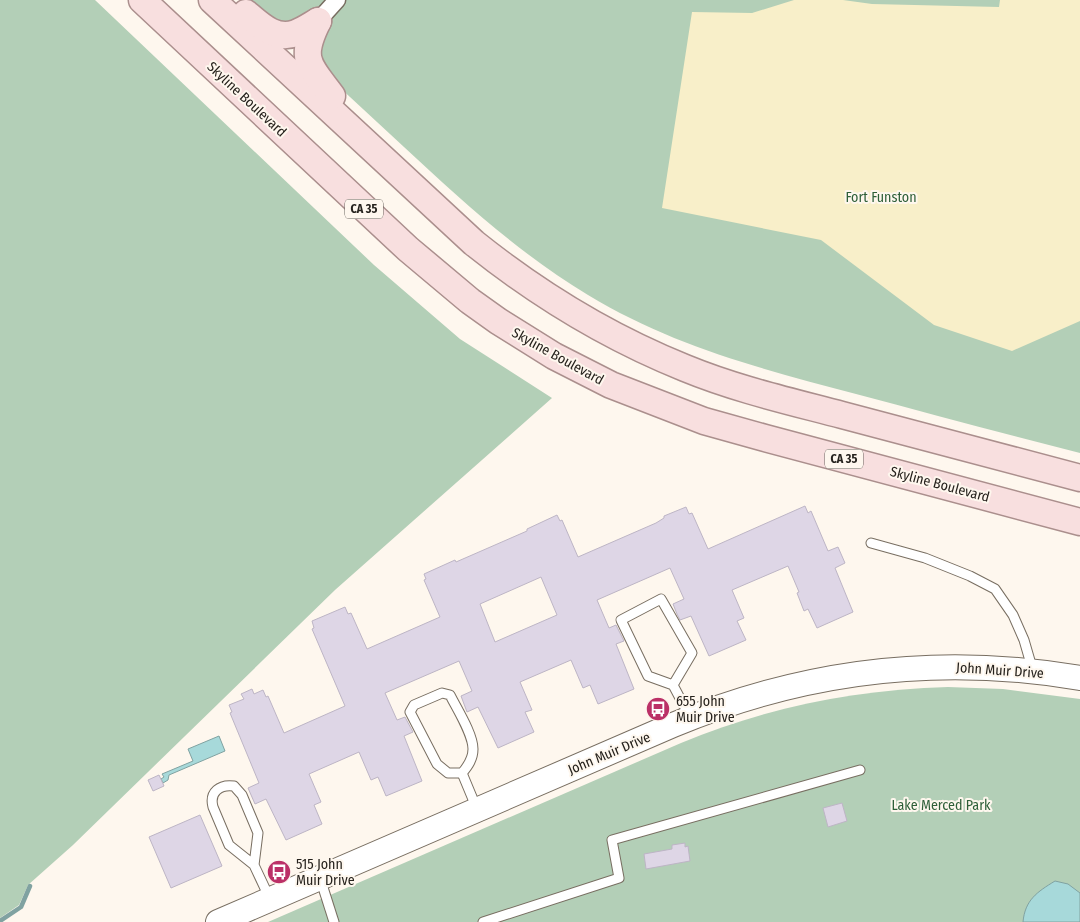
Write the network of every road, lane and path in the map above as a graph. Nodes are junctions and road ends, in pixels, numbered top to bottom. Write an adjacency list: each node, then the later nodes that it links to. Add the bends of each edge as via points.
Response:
1 (142, 0): 8 (main road, Skyline Boulevard / CA 35, via 408,249 470,301 554,356 611,385 704,421)
2 (212, 0): 6 (main road)
3 (230, 0): 5 (main road, via 277,35 296,34)
4 (337, 0): 5 (street)
5 (318, 21): 6 (main road, via 308,41 308,63)
6 (355, 133): 7 (main road, via 500,264 577,316 630,344 687,369 746,389)
7 (1080, 478)
8 (1080, 522)
9 (872, 543): 10 (lane, via 925,558 995,589 1013,615)
10 (1033, 671): 11 (street, John Muir Drive); 13 (street, John Muir Drive, via 948,666 864,672 782,688)
11 (1080, 678)
12 (674, 685): 12 (lane, via 692,653 661,599 621,620 648,676); 13 (lane)
13 (690, 718): 16 (street, John Muir Drive)
14 (860, 770): 22 (lane, via 612,840 618,878)
15 (462, 774): 15 (lane, via 474,749 450,695 442,693 414,705 410,712 436,764 448,773); 16 (lane)
16 (478, 809): 18 (street, John Muir Drive)
17 (254, 865): 17 (lane, via 258,833 242,795 234,786 221,787 213,794 212,807 229,845); 19 (lane)
18 (320, 877): 19 (street, John Muir Drive); 21 (lane)
19 (270, 900): 20 (street, John Muir Drive)
20 (218, 922)
21 (334, 922)
22 (482, 922)

